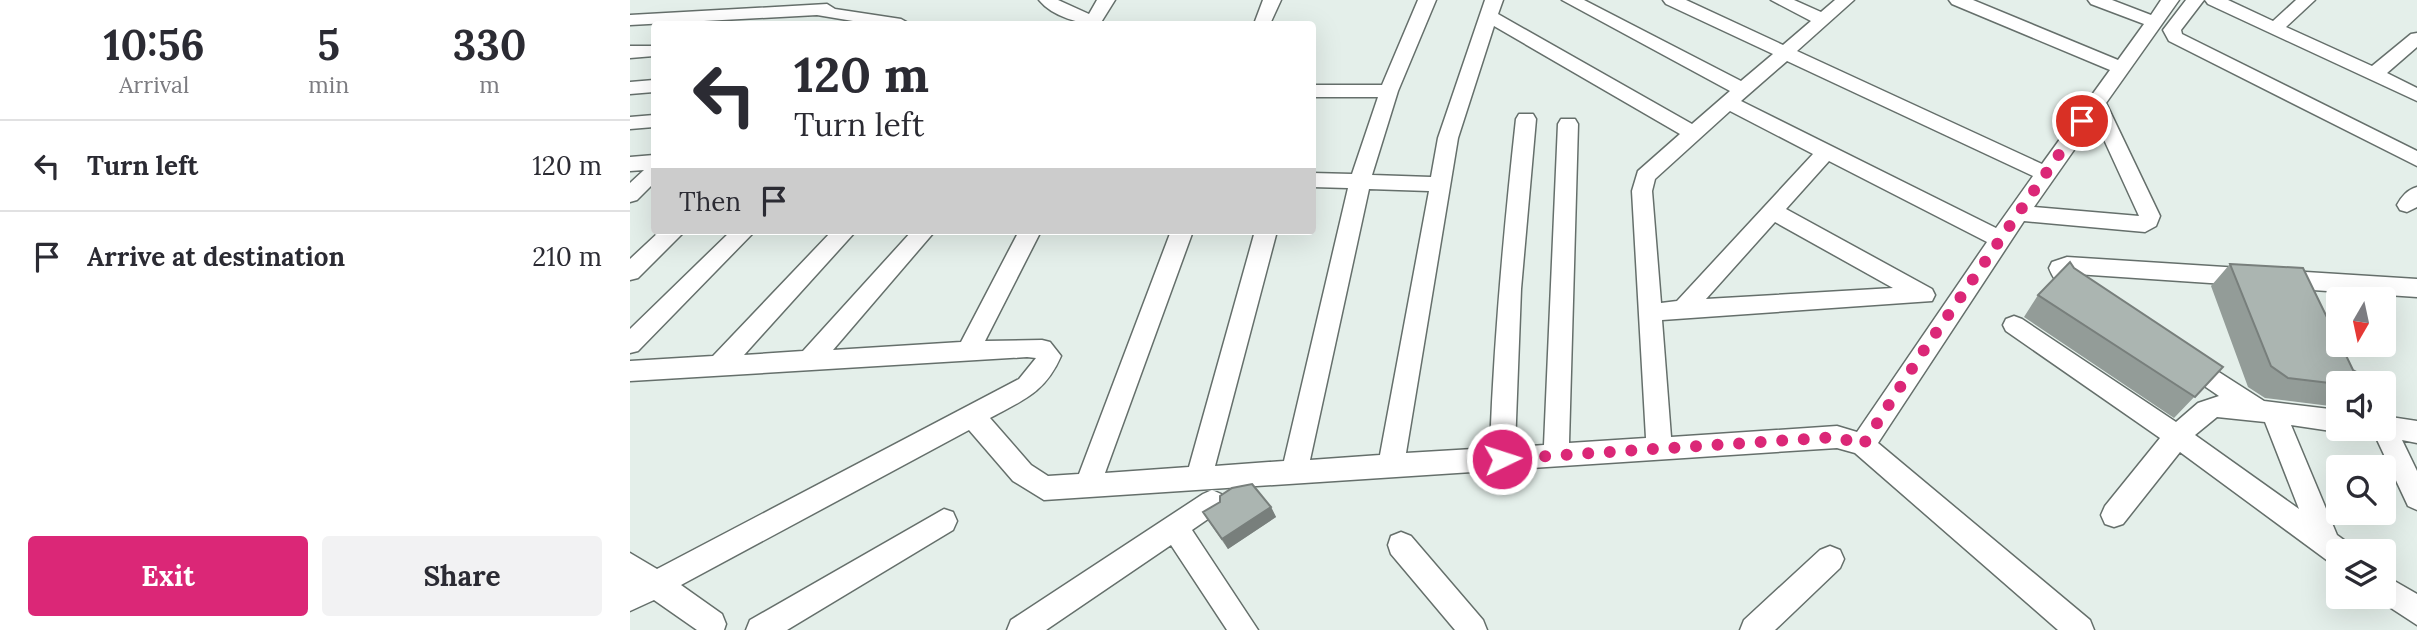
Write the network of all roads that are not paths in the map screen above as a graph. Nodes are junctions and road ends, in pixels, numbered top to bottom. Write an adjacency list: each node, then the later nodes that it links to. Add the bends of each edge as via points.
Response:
1 (1048, 0): 21 (street)
2 (1106, 0): 22 (street)
3 (1272, 0): 23 (street)
4 (1427, 0): 35 (street)
5 (1571, 0): 37 (street)
6 (1672, 0): 29 (street)
7 (1780, 0): 18 (street)
8 (1845, 0): 18 (street)
9 (1958, 0): 30 (street)
10 (2097, 0): 24 (street)
11 (2170, 0): 24 (street)
12 (2195, 0): 45 (street, via 2172,30 2175,37)
13 (2214, 0): 25 (street)
14 (2306, 0): 25 (street)
15 (829, 7): 17 (street); 19 (street); 20 (street)
16 (1491, 8): 43 (street); 52 (street, via 1448,138)
17 (630, 20)
18 (1823, 20): 29 (street)
19 (813, 21)
20 (888, 21)
21 (1088, 21)
22 (1093, 21)
23 (1263, 21)
24 (2154, 22): 30 (street)
25 (2276, 27): 31 (street)
26 (2417, 38): 31 (street)
27 (651, 51): 28 (street)
28 (630, 52)
29 (1784, 54): 37 (street); 48 (street)
30 (2121, 68): 38 (street)
31 (2374, 74): 36 (street)
32 (651, 86): 33 (street)
33 (630, 88)
34 (1316, 91): 35 (street)
35 (1389, 91): 51 (street)
36 (2417, 94)
37 (1736, 96): 43 (street); 44 (street)
38 (2096, 102): 48 (street); 55 (street, via 2149,221)
39 (1526, 119): 91 (street, via 1509,284)
40 (651, 121): 41 (street)
41 (630, 123)
42 (1568, 124): 90 (street)
43 (1694, 134): 73 (street, via 1645,176)
44 (1826, 152): 54 (street); 64 (street)
45 (2417, 159)
46 (651, 162): 47 (street)
47 (630, 164)
48 (2046, 174): 55 (street)
49 (651, 175): 53 (street)
50 (1316, 180): 51 (street)
51 (1360, 182): 52 (street); 93 (street)
52 (1440, 184): 92 (street)
53 (630, 195)
54 (1773, 211): 68 (street); 71 (street)
55 (2018, 213): 64 (street)
56 (670, 235): 65 (street)
57 (740, 235): 75 (street)
58 (841, 235): 79 (street)
59 (921, 235): 78 (street)
60 (938, 235): 78 (street)
61 (1028, 235): 77 (street)
62 (1181, 235): 94 (street)
63 (1265, 235): 95 (street)
64 (2000, 239): 72 (street)
65 (630, 272)
66 (2291, 279): 67 (street); 69 (street); 70 (street, via 2060,268 2068,282)
67 (2417, 288)
68 (1924, 295): 71 (street); 72 (street)
69 (2302, 303)
70 (2101, 304)
71 (1682, 309): 73 (street)
72 (1951, 310): 88 (street)
73 (1649, 313): 89 (street)
74 (2014, 325): 86 (street)
75 (630, 344)
76 (2168, 349): 81 (street)
77 (968, 351): 78 (street); 82 (street, via 1027,348 1042,349 1049,356 1044,370 1028,386)
78 (821, 360): 79 (street)
79 (719, 366): 80 (street)
80 (630, 371)
81 (2266, 411): 83 (street); 86 (street, via 2217,406); 100 (street)
82 (972, 416): 94 (street, via 1022,473 1044,488); 105 (street)
83 (2326, 419)
84 (2396, 429): 85 (street)
85 (2417, 432)
86 (2179, 437): 97 (street); 101 (street)
87 (2391, 441): 96 (street)
88 (1863, 445): 89 (street, via 1837,437); 115 (street)
89 (1660, 447): 90 (street)
90 (1556, 455): 91 (street)
91 (1502, 459): 92 (street)
92 (1391, 467): 93 (street)
93 (1294, 473): 95 (street)
94 (1087, 487): 95 (street)
95 (1205, 491): 99 (street)
96 (2417, 498)
97 (2114, 515)
98 (944, 522): 111 (street)
99 (1175, 528): 110 (street); 112 (street)
100 (2328, 539)
101 (2326, 543)
102 (1401, 545): 113 (street)
103 (1830, 559): 114 (street)
104 (630, 566): 105 (street)
105 (655, 584): 107 (street); 109 (street)
106 (2396, 596): 108 (street)
107 (630, 598)
108 (2417, 611)
109 (712, 624)
110 (1028, 628)
111 (760, 630)
112 (1244, 630)
113 (1473, 630)
114 (1754, 630)
115 (2080, 630)

